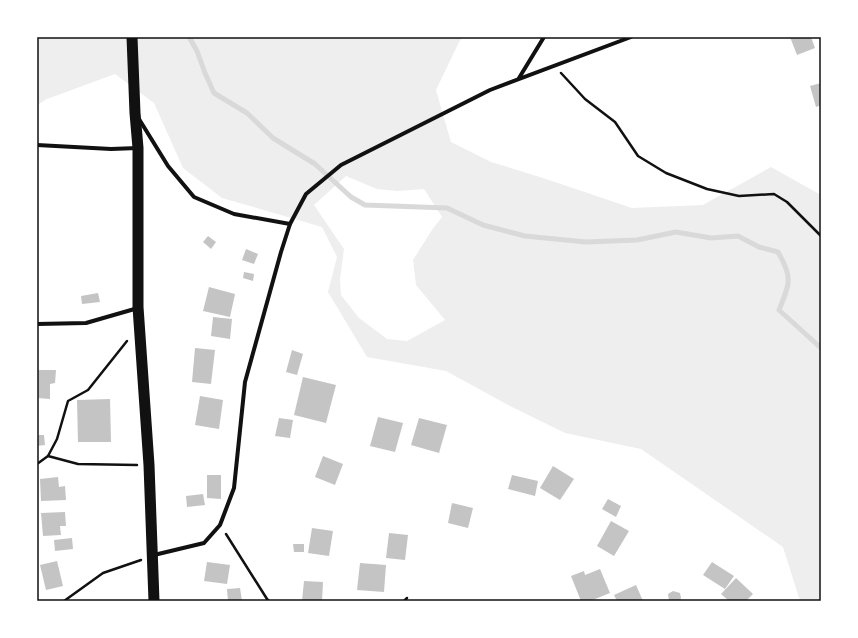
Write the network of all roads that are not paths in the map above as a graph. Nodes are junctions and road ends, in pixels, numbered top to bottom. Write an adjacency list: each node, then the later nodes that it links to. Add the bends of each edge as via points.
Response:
1 (132, 37): 5 (highway)
2 (544, 37): 4 (street)
3 (631, 37): 4 (street)
4 (519, 79): 8 (street, via 490,90 341,165 306,194)
5 (135, 113): 7 (highway); 8 (street, via 168,166 194,197 234,214)
6 (37, 145): 7 (street)
7 (138, 148): 9 (highway)
8 (290, 224): 11 (street, via 246,382 234,488 220,525 204,543)
9 (138, 308): 10 (street, via 86,323); 11 (highway)
10 (37, 324)
11 (153, 555): 12 (highway)
12 (154, 601)

